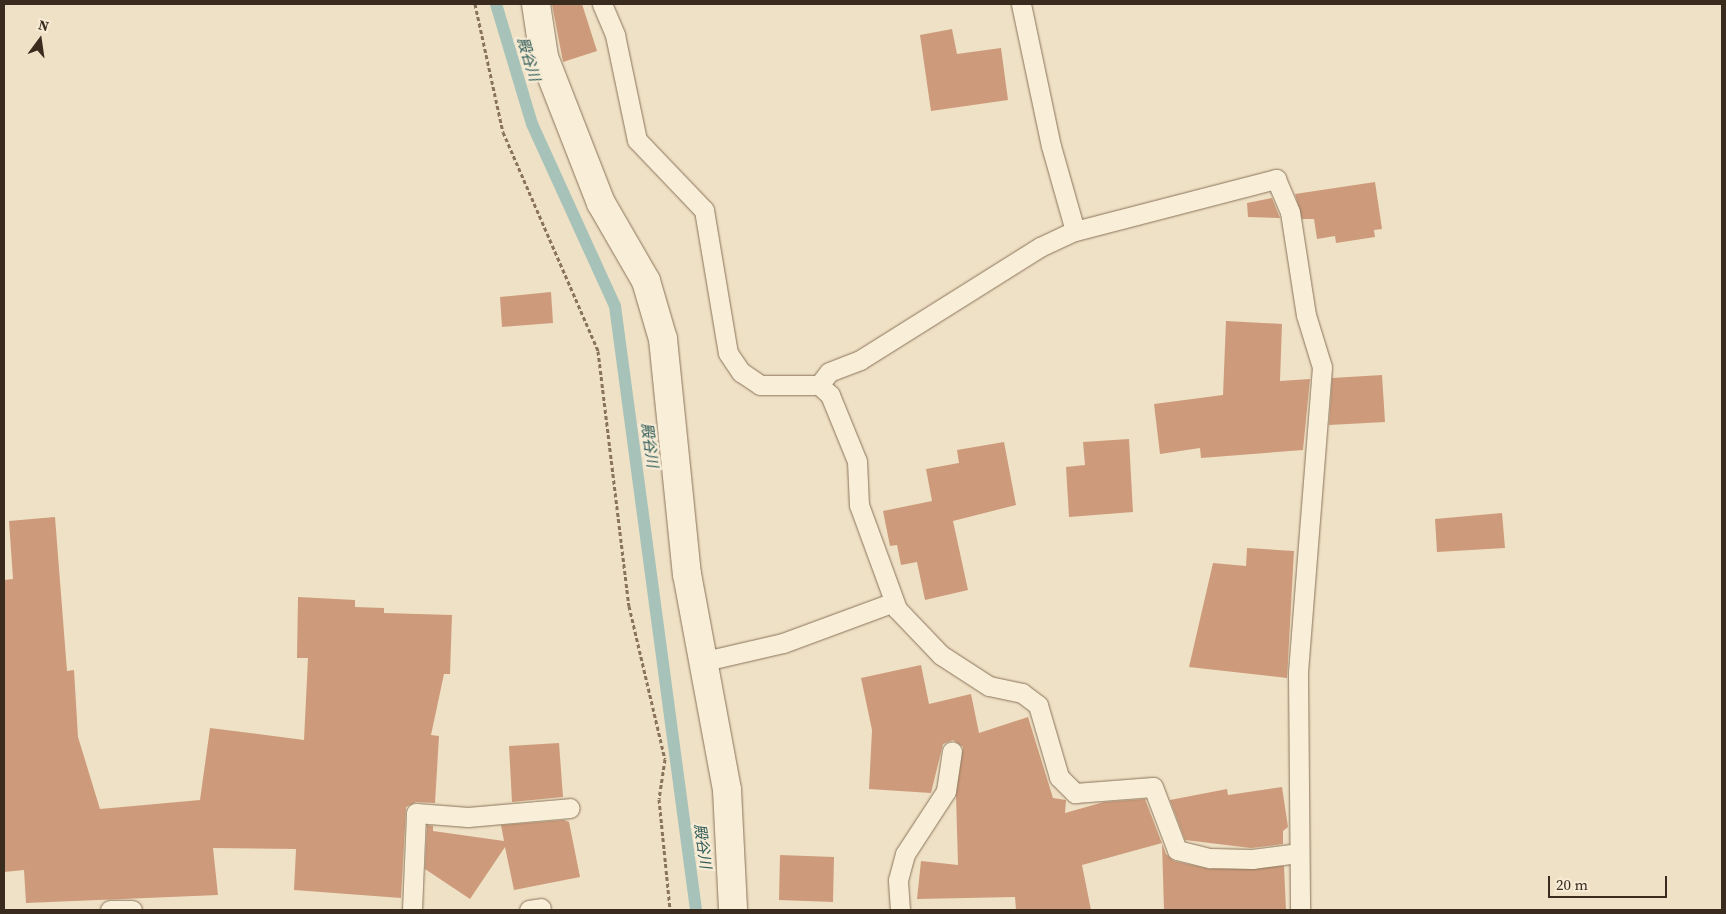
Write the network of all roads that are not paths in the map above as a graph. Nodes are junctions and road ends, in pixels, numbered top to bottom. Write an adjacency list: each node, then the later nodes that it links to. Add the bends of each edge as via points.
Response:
1 (536, 4): 7 (street, via 544,57 600,203 646,280 663,339 687,574)
2 (602, 4): 5 (lane, via 614,35 636,140 704,210 728,353 741,372 760,385)
3 (1021, 4): 4 (lane, via 1051,146)
4 (1075, 231): 5 (lane, via 1040,247 860,360 829,372); 10 (lane, via 1276,179 1290,212 1306,315 1322,367 1298,672)
5 (819, 385): 6 (lane, via 830,395 856,461 859,505)
6 (894, 602): 7 (lane, via 783,643); 10 (lane, via 941,655 989,686 1022,693 1038,706 1060,778 1074,793 1153,787 1177,850 1243,858)
7 (705, 661): 12 (street, via 727,790)
8 (952, 751): 13 (lane, via 946,791 905,854 898,880)
9 (570, 808): 11 (lane, via 468,817 416,813)
10 (1298, 852): 14 (lane)
11 (412, 910)
12 (733, 910)
13 (900, 910)
14 (1300, 910)

